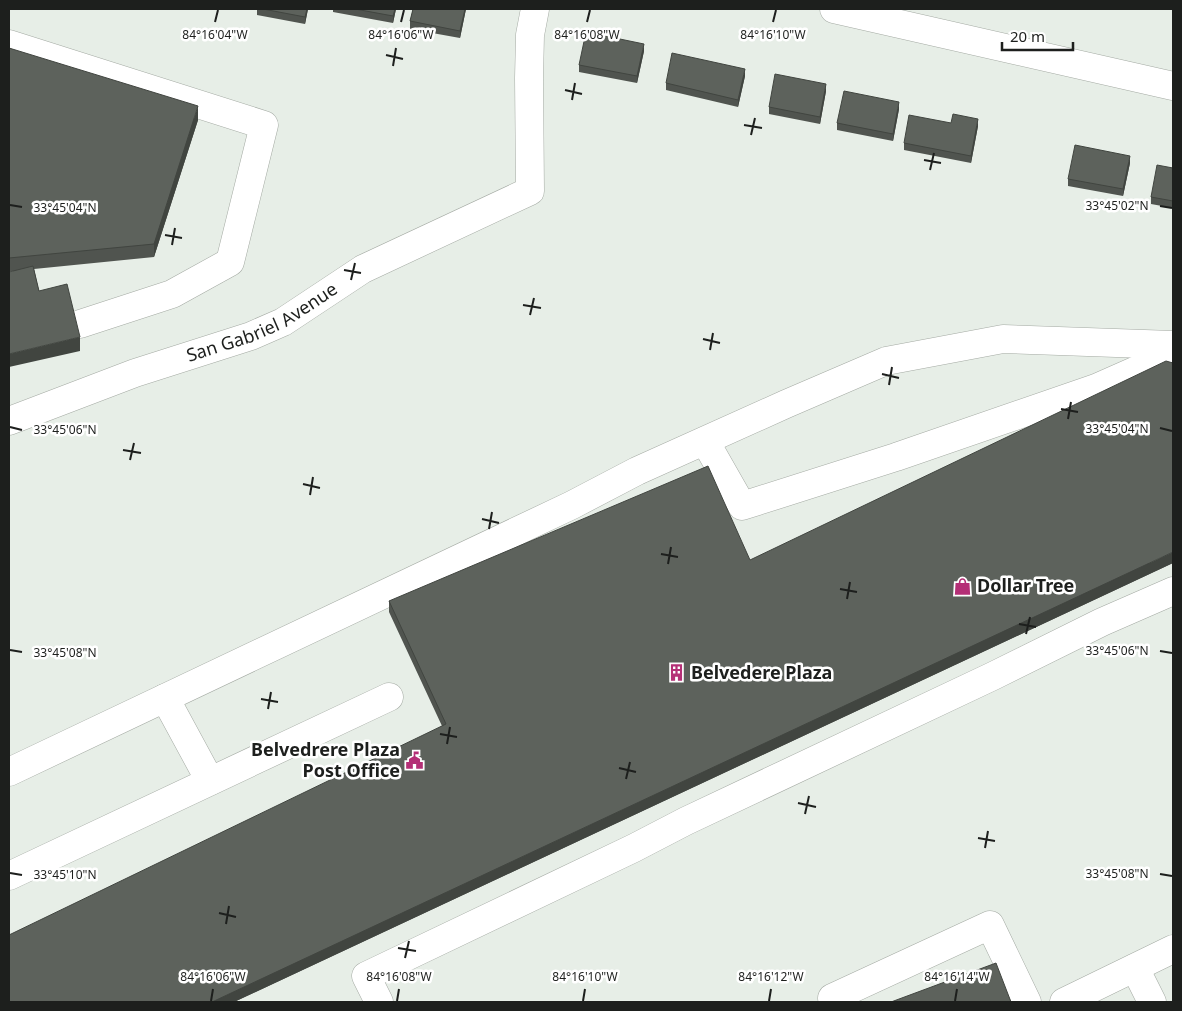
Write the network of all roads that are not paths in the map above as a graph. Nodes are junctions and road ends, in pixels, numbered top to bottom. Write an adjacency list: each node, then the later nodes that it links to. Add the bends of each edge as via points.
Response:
1 (535, 9): 8 (street, San Gabriel Avenue, via 528,78 530,191 363,269 283,322 259,333 135,373)
2 (834, 9): 4 (street)
3 (9, 44): 5 (street, via 264,125 230,262 172,294)
4 (1173, 86)
5 (80, 324)
6 (1173, 345): 9 (street, via 1003,339 886,361)
7 (1173, 354): 9 (street, via 1096,388 742,506)
8 (9, 421)
9 (705, 441): 12 (street)
10 (1173, 591): 18 (street, via 1102,622 366,976)
11 (389, 697): 14 (street)
12 (165, 698): 13 (street); 14 (street)
13 (9, 772)
14 (210, 781): 15 (street)
15 (9, 876)
16 (1173, 949): 17 (street)
17 (1135, 968): 21 (street); 22 (street)
18 (379, 1002)
19 (834, 1002): 20 (street, via 832,998 990,925)
20 (1028, 1002)
21 (1064, 1002)
22 (1152, 1002)

